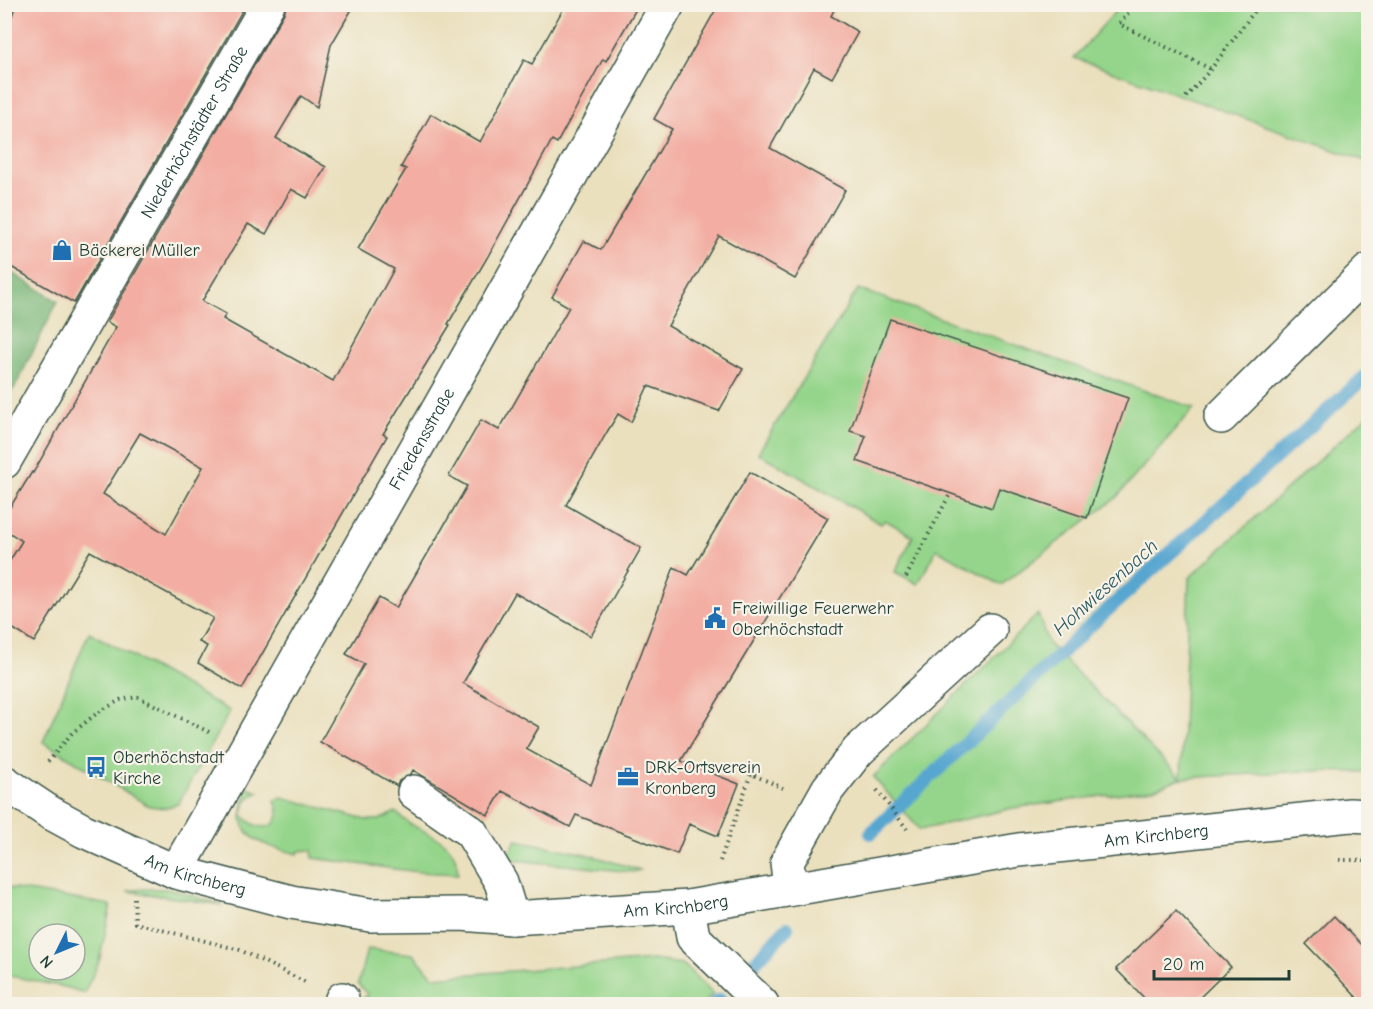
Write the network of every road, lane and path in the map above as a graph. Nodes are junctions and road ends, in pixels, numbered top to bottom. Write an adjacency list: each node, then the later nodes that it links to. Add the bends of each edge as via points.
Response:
1 (268, 4): 9 (street, Niederhöchstädter Straße)
2 (668, 4): 14 (street, Friedensstraße)
3 (1136, 4): 5 (path, via 1119,24)
4 (1260, 4): 5 (path)
5 (1211, 69): 6 (path)
6 (1186, 98)
7 (1368, 271): 8 (street)
8 (1221, 417)
9 (18, 422): 10 (street, Niederhöchstädter Straße)
10 (4, 462)
11 (950, 494): 12 (path)
12 (906, 577)
13 (990, 630): 18 (street, via 858,751)
14 (244, 750): 15 (path, via 138,697 120,700 96,714); 22 (street, Friedensstraße)
15 (13, 788): 21 (street, Am Kirchberg, via 84,831)
16 (414, 792): 25 (street, via 471,832 501,882)
17 (880, 794): 20 (path)
18 (819, 803): 23 (street, via 787,862); 24 (path, via 751,774)
19 (1368, 816): 23 (street, Am Kirchberg, via 1019,850)
20 (900, 820)
21 (132, 853): 22 (street, Am Kirchberg); 26 (path, via 135,923 240,950)
22 (176, 872): 25 (street, Am Kirchberg, via 291,902 370,915)
23 (790, 889): 24 (street, Am Kirchberg)
24 (696, 905): 25 (street, Am Kirchberg); 27 (street, via 693,937)
25 (512, 918)
26 (341, 1002)
27 (760, 1003)

